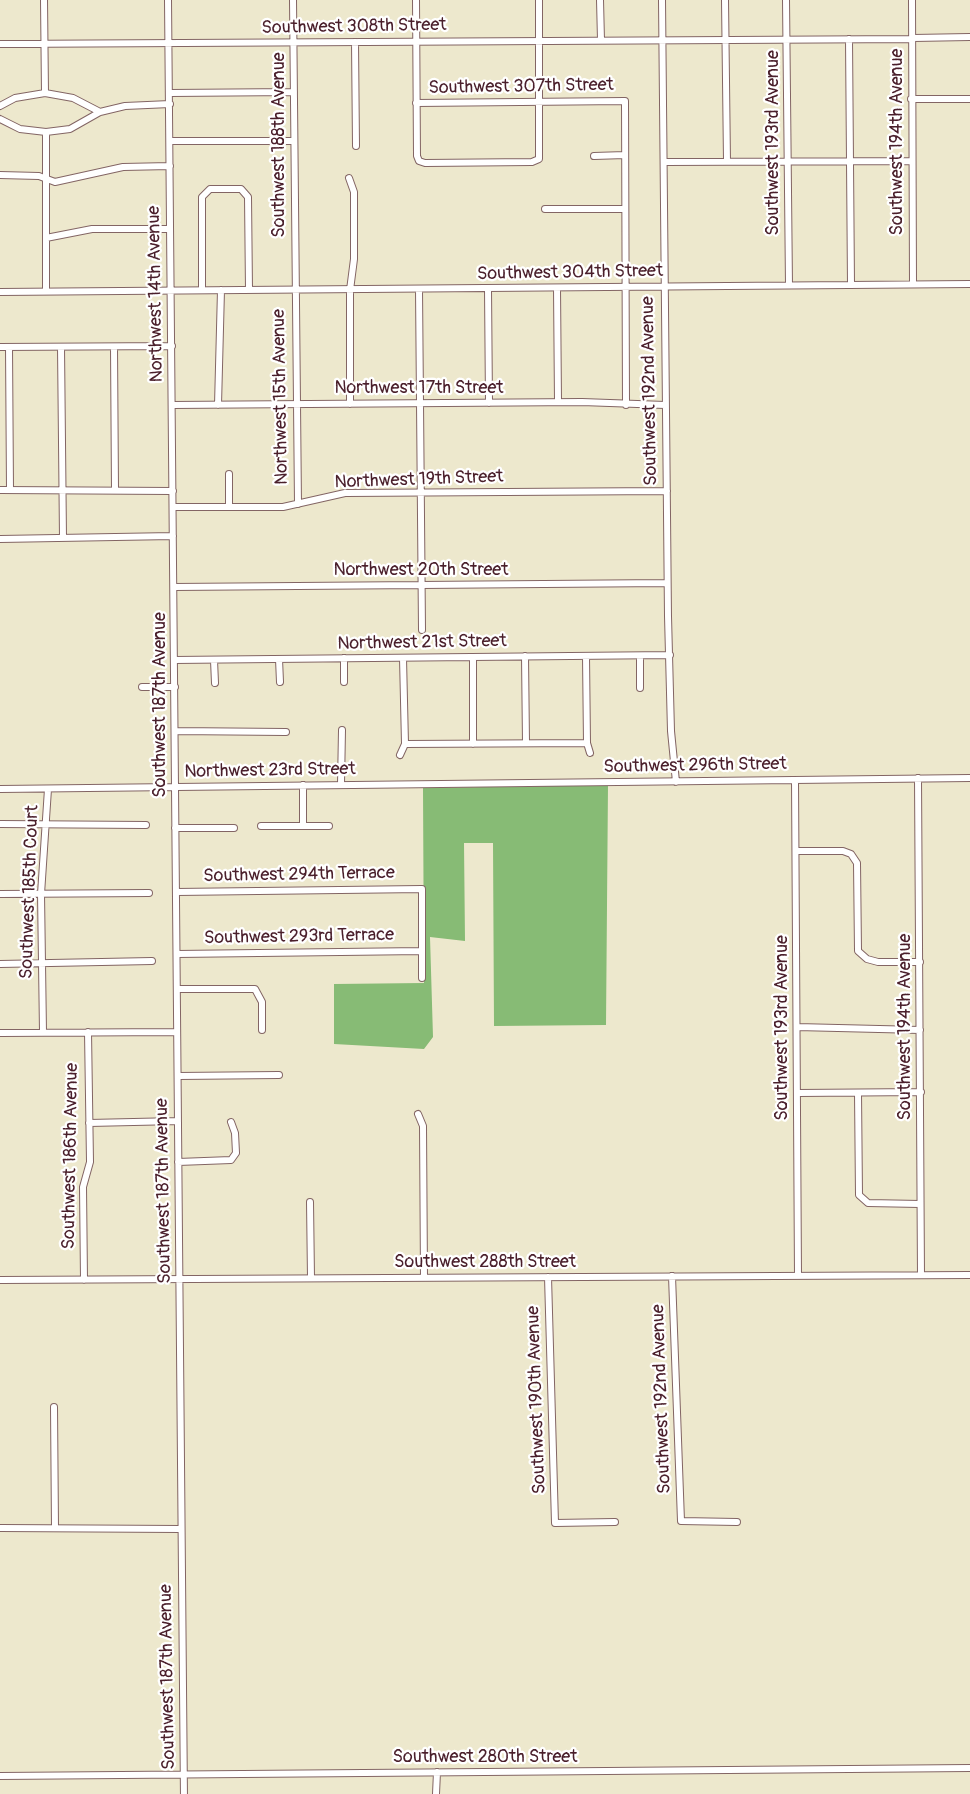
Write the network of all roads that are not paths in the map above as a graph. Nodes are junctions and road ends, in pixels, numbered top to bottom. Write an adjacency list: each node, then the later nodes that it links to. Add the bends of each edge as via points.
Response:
1 (44, 0): 24 (street)
2 (168, 0): 22 (street, Northwest 14th Avenue)
3 (294, 0): 20 (street, Southwest 188th Avenue)
4 (416, 0): 19 (street)
5 (539, 0): 17 (street)
6 (600, 0): 18 (street)
7 (662, 0): 12 (street, Southwest 192nd Avenue)
8 (725, 0): 13 (street)
9 (786, 0): 14 (street, Southwest 193rd Avenue)
10 (912, 0): 16 (street, Southwest 194th Avenue)
11 (970, 37): 16 (street, Southwest 308th Street)
12 (662, 39): 13 (street, Southwest 308th Street); 18 (street, Southwest 308th Street); 45 (street, Southwest 192nd Avenue)
13 (726, 39): 14 (street, Southwest 308th Street); 46 (street)
14 (788, 39): 15 (street, Southwest 308th Street); 42 (street, Southwest 193rd Avenue)
15 (849, 39): 16 (street, Southwest 308th Street); 43 (street)
16 (913, 39): 28 (street, Southwest 194th Avenue)
17 (540, 40): 18 (street, Southwest 308th Street); 19 (street, Southwest 308th Street); 30 (street)
18 (601, 40)
19 (416, 41): 21 (street, Southwest 308th Street); 31 (street)
20 (293, 42): 21 (street, Southwest 308th Street); 22 (street, Southwest 308th Street); 25 (street, Southwest 188th Avenue)
21 (355, 42): 39 (street)
22 (169, 43): 24 (street, Southwest 308th Street); 27 (street, Northwest 14th Avenue)
23 (0, 44): 24 (street, Southwest 308th Street)
24 (45, 44): 26 (street)
25 (294, 92): 27 (street); 38 (street, Southwest 188th Avenue)
26 (45, 93): 33 (street, via 15,98); 34 (street, via 73,98)
27 (170, 93): 32 (street, Northwest 14th Avenue)
28 (911, 99): 29 (street); 44 (street, Southwest 194th Avenue)
29 (970, 99)
30 (540, 102): 31 (street, Southwest 307th Street); 31 (street, via 539,159 425,163 419,161); 40 (street, Southwest 307th Street, via 625,101)
31 (416, 103)
32 (170, 104): 34 (street, via 125,106); 37 (street, Northwest 14th Avenue)
33 (0, 106)
34 (100, 112): 36 (street, via 70,129)
35 (0, 118): 36 (street, via 20,129)
36 (46, 132): 50 (street)
37 (170, 141): 38 (street); 47 (street, Northwest 14th Avenue)
38 (293, 141): 66 (street, Southwest 188th Avenue)
39 (356, 146)
40 (625, 155): 41 (street); 52 (street)
41 (594, 156)
42 (789, 161): 43 (street); 46 (street); 57 (street, Southwest 193rd Avenue)
43 (850, 161): 44 (street); 58 (street)
44 (912, 161): 55 (street, Southwest 194th Avenue)
45 (665, 162): 46 (street); 60 (street, Southwest 192nd Avenue)
46 (727, 162)
47 (170, 166): 50 (street, via 123,167 55,182); 53 (street, Northwest 14th Avenue)
48 (0, 175): 50 (street)
49 (349, 178): 67 (street, via 354,192)
50 (45, 179): 54 (street)
51 (545, 209): 52 (street)
52 (624, 209): 59 (street)
53 (169, 229): 54 (street, via 92,229); 70 (street, Northwest 14th Avenue)
54 (46, 238): 69 (street)
55 (913, 284): 56 (street, Southwest 304th Street); 58 (street, Southwest 304th Street)
56 (970, 284)
57 (789, 285): 58 (street, Southwest 304th Street); 60 (street, Southwest 304th Street)
58 (851, 285)
59 (625, 287): 60 (street, Southwest 304th Street); 61 (street, Southwest 304th Street); 84 (street)
60 (664, 287): 85 (street, Southwest 192nd Avenue)
61 (556, 288): 63 (street, Southwest 304th Street); 77 (street)
62 (419, 289): 63 (street, Southwest 304th Street); 67 (street, Southwest 304th Street); 81 (street)
63 (488, 289): 78 (street)
64 (221, 290): 65 (street, Southwest 304th Street); 71 (street, Southwest 304th Street); 83 (street)
65 (249, 290): 66 (street, Southwest 304th Street); 71 (street, via 248,196 244,191 210,189 202,197)
66 (294, 290): 67 (street, Southwest 304th Street); 79 (street, Northwest 15th Avenue)
67 (350, 290): 80 (street)
68 (0, 291): 69 (street, Southwest 304th Street)
69 (46, 291): 70 (street, Southwest 304th Street)
70 (169, 291): 71 (street, Southwest 304th Street); 72 (street, Northwest 14th Avenue)
71 (202, 291)
72 (172, 346): 76 (street); 82 (street, Northwest 14th Avenue)
73 (0, 347): 74 (street)
74 (9, 347): 75 (street); 88 (street)
75 (61, 347): 76 (street); 89 (street)
76 (114, 347): 90 (street)
77 (558, 402): 78 (street, Northwest 17th Street); 84 (street, Northwest 17th Street)
78 (489, 403): 81 (street, Northwest 17th Street)
79 (297, 404): 80 (street, Northwest 17th Street); 83 (street, Northwest 17th Street); 94 (street, Northwest 15th Avenue)
80 (350, 404): 81 (street, Northwest 17th Street)
81 (420, 404): 93 (street)
82 (172, 405): 83 (street, Northwest 17th Street); 91 (street, Northwest 14th Avenue)
83 (218, 405)
84 (626, 405): 85 (street, Northwest 17th Street)
85 (665, 405): 92 (street, Southwest 192nd Avenue)
86 (229, 474): 96 (street)
87 (0, 490): 88 (street)
88 (10, 490): 89 (street)
89 (62, 490): 90 (street); 98 (street)
90 (115, 490): 91 (street)
91 (173, 491): 95 (street, Northwest 14th Avenue)
92 (667, 491): 93 (street, Northwest 19th Street); 100 (street, Southwest 192nd Avenue)
93 (421, 493): 94 (street, Northwest 19th Street, via 345,493); 101 (street)
94 (298, 504): 96 (street, Northwest 19th Street)
95 (173, 507): 96 (street, Northwest 19th Street); 97 (street, Northwest 14th Avenue)
96 (229, 507)
97 (174, 537): 98 (street); 102 (street, Northwest 14th Avenue)
98 (63, 538): 99 (street)
99 (0, 539)
100 (668, 583): 101 (street, Northwest 20th Street); 107 (street, Southwest 192nd Avenue)
101 (423, 584): 102 (street, Northwest 20th Street); 103 (street)
102 (174, 587): 112 (street, Southwest 187th Avenue)
103 (422, 630)
104 (525, 656): 105 (street, Northwest 21st Street); 108 (street, Northwest 21st Street); 123 (street)
105 (586, 656): 106 (street, Northwest 21st Street); 124 (street)
106 (640, 656): 107 (street, Northwest 21st Street); 119 (street)
107 (670, 656): 132 (street, Southwest 192nd Avenue)
108 (473, 657): 110 (street, Northwest 21st Street); 126 (street)
109 (344, 658): 110 (street, Northwest 21st Street); 111 (street, Northwest 21st Street); 115 (street)
110 (403, 658): 125 (street)
111 (279, 659): 113 (street, Northwest 21st Street); 114 (street)
112 (174, 660): 113 (street, Northwest 21st Street); 118 (street, Southwest 187th Avenue)
113 (214, 660): 116 (street)
114 (280, 682)
115 (344, 682)
116 (215, 683)
117 (142, 687): 118 (street)
118 (175, 687): 121 (street, Southwest 187th Avenue)
119 (640, 688)
120 (342, 730): 133 (street)
121 (175, 731): 122 (street); 136 (street, Southwest 187th Avenue)
122 (286, 732)
123 (526, 743): 124 (street); 126 (street)
124 (587, 743): 127 (street)
125 (405, 744): 126 (street); 128 (street)
126 (474, 744)
127 (590, 753)
128 (400, 754)
129 (918, 778): 130 (street, Southwest 296th Street); 131 (street, Southwest 296th Street); 155 (street, Southwest 194th Avenue)
130 (970, 778)
131 (795, 780): 132 (street, Southwest 296th Street); 147 (street, Southwest 193rd Avenue)
132 (676, 782): 134 (street, Southwest 296th Street)
133 (341, 784): 134 (street, Northwest 23rd Street); 135 (street, Northwest 23rd Street)
134 (420, 784)
135 (303, 785): 136 (street, Northwest 23rd Street); 143 (street)
136 (175, 788): 138 (street, Northwest 23rd Street); 145 (street, Southwest 187th Avenue)
137 (0, 789): 138 (street)
138 (48, 789): 139 (street, Southwest 185th Court)
139 (47, 823): 140 (street); 141 (street); 151 (street, Southwest 185th Court)
140 (0, 824)
141 (146, 825)
142 (261, 826): 143 (street)
143 (303, 826): 144 (street)
144 (329, 826)
145 (175, 828): 146 (street); 148 (street, Southwest 187th Avenue)
146 (234, 828)
147 (796, 851): 155 (street, via 851,854 856,863 858,951 878,962); 160 (street, Southwest 193rd Avenue)
148 (176, 892): 152 (street, Southwest 294th Terrace, via 422,889); 153 (street, Southwest 187th Avenue)
149 (149, 893): 151 (street)
150 (0, 894): 151 (street)
151 (41, 894): 157 (street, Southwest 185th Court)
152 (422, 951): 153 (street, Southwest 293rd Terrace); 158 (street)
153 (177, 954): 159 (street, Southwest 187th Avenue)
154 (152, 961): 157 (street)
155 (920, 962): 161 (street, Southwest 194th Avenue)
156 (0, 964): 157 (street)
157 (42, 965): 163 (street, Southwest 185th Court)
158 (422, 978)
159 (177, 988): 162 (street, via 258,991); 165 (street, Southwest 187th Avenue)
160 (797, 1027): 161 (street); 170 (street, Southwest 193rd Avenue)
161 (920, 1029): 169 (street, Southwest 194th Avenue)
162 (262, 1030)
163 (43, 1032): 164 (street); 166 (street)
164 (88, 1032): 165 (street); 175 (street, Southwest 186th Avenue)
165 (177, 1032): 168 (street, Southwest 187th Avenue)
166 (0, 1033)
167 (279, 1075): 168 (street)
168 (178, 1076): 173 (street, Southwest 187th Avenue)
169 (921, 1092): 171 (street); 178 (street, Southwest 194th Avenue)
170 (798, 1093): 171 (street); 179 (street, Southwest 193rd Avenue)
171 (858, 1093): 178 (street, via 859,1195 868,1203)
172 (418, 1114): 185 (street, via 423,1126)
173 (178, 1121): 175 (street); 176 (street, Southwest 187th Avenue)
174 (231, 1122): 176 (street, via 236,1153 231,1160)
175 (89, 1123): 188 (street, Southwest 186th Avenue, via 90,1162 83,1193)
176 (178, 1162): 186 (street, Southwest 187th Avenue)
177 (310, 1202): 184 (street)
178 (920, 1204): 180 (street, Southwest 194th Avenue)
179 (798, 1275): 180 (street, Southwest 288th Street); 182 (street, Southwest 288th Street)
180 (921, 1275): 181 (street, Southwest 288th Street)
181 (970, 1275)
182 (672, 1276): 183 (street, Southwest 288th Street); 191 (street, Southwest 192nd Avenue, via 681,1521)
183 (548, 1277): 185 (street, Southwest 288th Street); 190 (street, Southwest 190th Avenue, via 555,1523)
184 (311, 1278): 185 (street, Southwest 288th Street); 186 (street, Southwest 288th Street)
185 (424, 1278)
186 (180, 1279): 188 (street, Southwest 288th Street); 194 (street, Southwest 187th Avenue)
187 (0, 1280): 188 (street, Southwest 288th Street)
188 (84, 1280)
189 (54, 1407): 193 (street)
190 (615, 1522)
191 (737, 1522)
192 (0, 1528): 193 (street)
193 (55, 1528): 194 (street)
194 (181, 1529): 197 (street, Southwest 187th Avenue)
195 (970, 1768): 196 (street, Southwest 280th Street)
196 (437, 1772): 197 (street, Southwest 280th Street); 200 (street)
197 (184, 1774): 198 (street, Southwest 280th Street); 199 (street, Southwest 187th Avenue)
198 (0, 1776)
199 (184, 1794)
200 (436, 1794)

